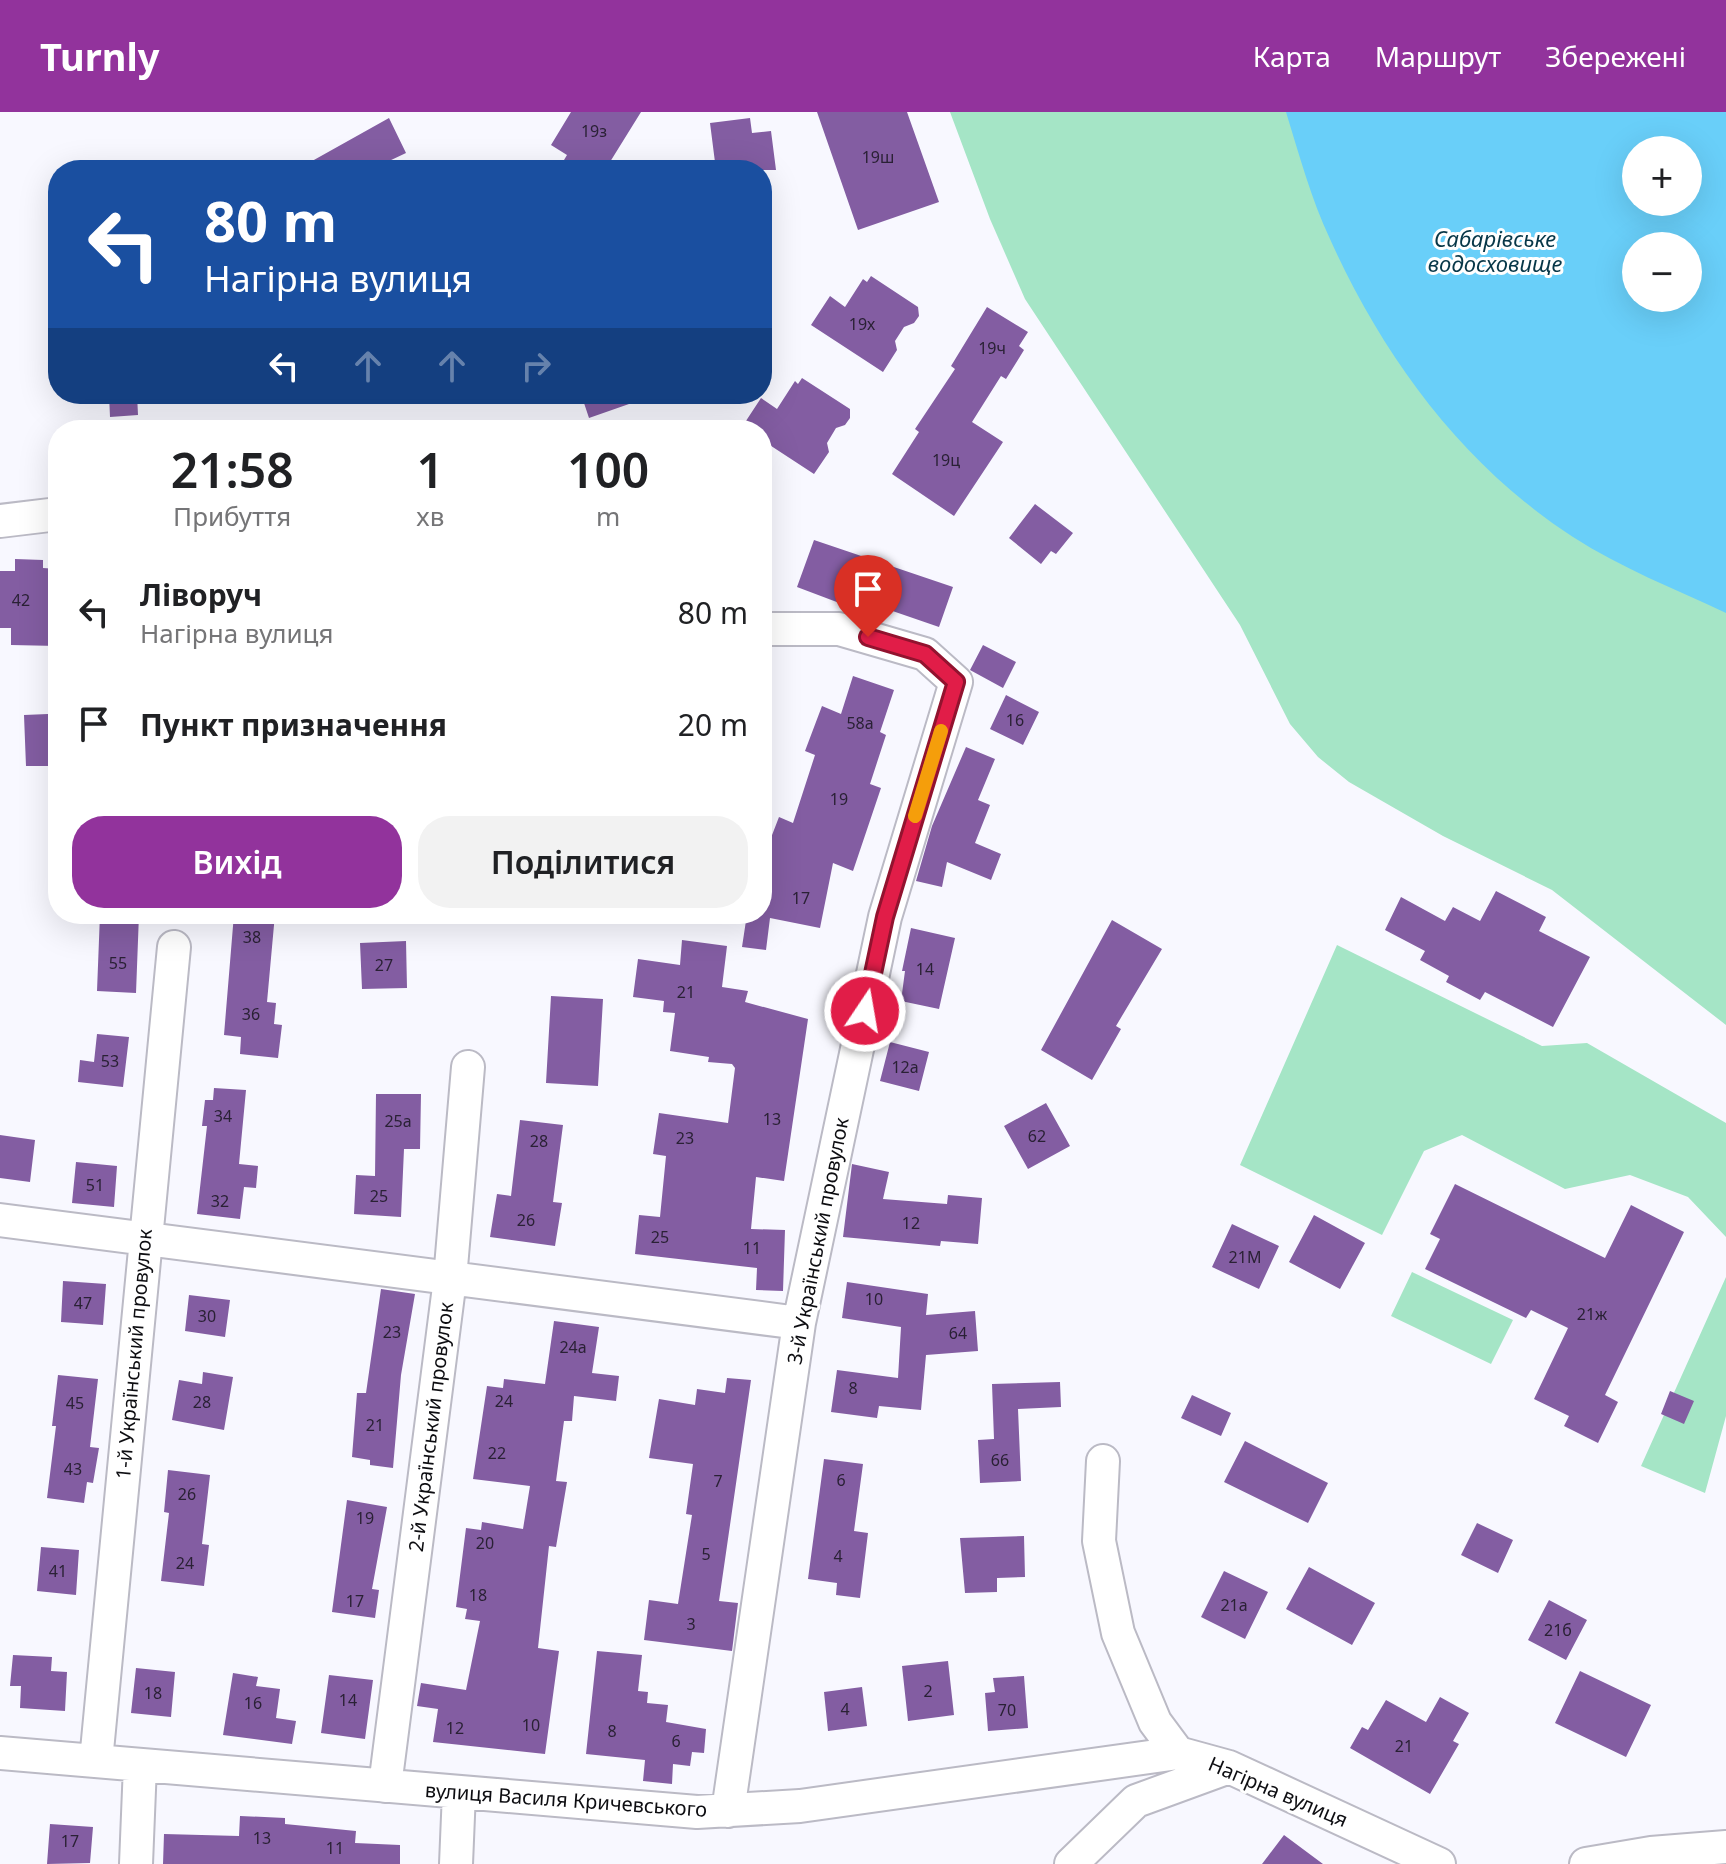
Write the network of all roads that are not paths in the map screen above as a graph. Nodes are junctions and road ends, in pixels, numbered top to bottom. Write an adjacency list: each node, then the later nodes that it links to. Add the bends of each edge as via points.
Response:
1 (48, 515): 2 (street)
2 (0, 521)
3 (772, 629): 9 (street, 3-й Український провулок, via 839,629 925,654 956,682 885,917)
4 (174, 947): 7 (street, 1-й Український провулок)
5 (468, 1067): 8 (street, 2-й Український провулок)
6 (0, 1220): 7 (street)
7 (144, 1241): 8 (street); 13 (street, 1-й Український провулок)
8 (450, 1279): 9 (street); 16 (street, 2-й Український провулок)
9 (799, 1323): 18 (street, 3-й Український провулок)
10 (1103, 1461): 12 (street, via 1099,1541 1118,1633 1155,1722)
11 (0, 1753): 13 (street, вулиця Василя Кричевського)
12 (1178, 1753): 15 (street, Нагірна вулиця); 18 (street, вулиця Василя Кричевського, via 800,1806)
13 (96, 1761): 14 (street, вулиця Василя Кричевського)
14 (140, 1765): 16 (street, вулиця Василя Кричевського); 20 (street)
15 (1229, 1767): 22 (street, via 1136,1801); 23 (street, Нагірна вулиця)
16 (385, 1786): 17 (street, вулиця Василя Кричевського)
17 (459, 1792): 18 (street, вулиця Василя Кричевського); 21 (street)
18 (728, 1811)
19 (1726, 1847): 24 (street)
20 (136, 1864)
21 (456, 1864)
22 (1071, 1864)
23 (1439, 1864)
24 (1586, 1864)

